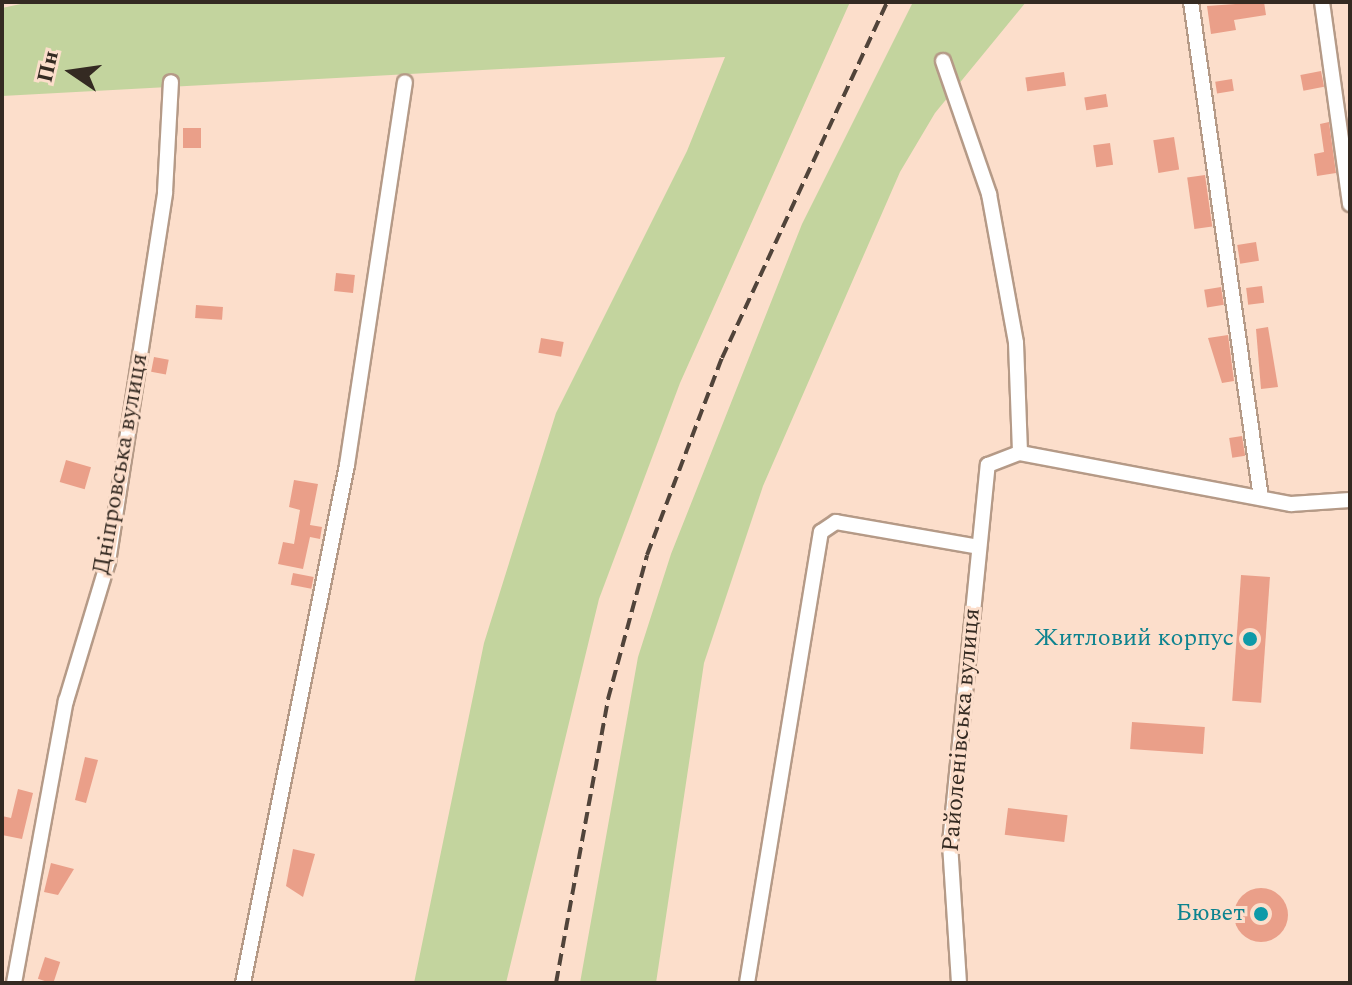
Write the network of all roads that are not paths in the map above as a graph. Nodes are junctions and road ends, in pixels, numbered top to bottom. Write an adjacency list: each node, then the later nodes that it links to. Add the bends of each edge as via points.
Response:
1 (1191, 2): 8 (street)
2 (1322, 2): 6 (street)
3 (943, 61): 7 (street, via 964,139 989,194 1016,343)
4 (171, 82): 11 (street, Дніпровська вулиця, via 165,192 108,562 66,701)
5 (405, 82): 12 (street, via 347,465)
6 (1350, 204)
7 (1020, 453): 8 (street); 10 (street, Райоленівська вулиця, via 997,456 982,477)
8 (1261, 498): 9 (street)
9 (1350, 500)
10 (979, 547): 13 (street, via 836,522 821,532); 14 (street, Райоленівська вулиця, via 950,886)
11 (14, 983)
12 (243, 983)
13 (747, 983)
14 (959, 983)

